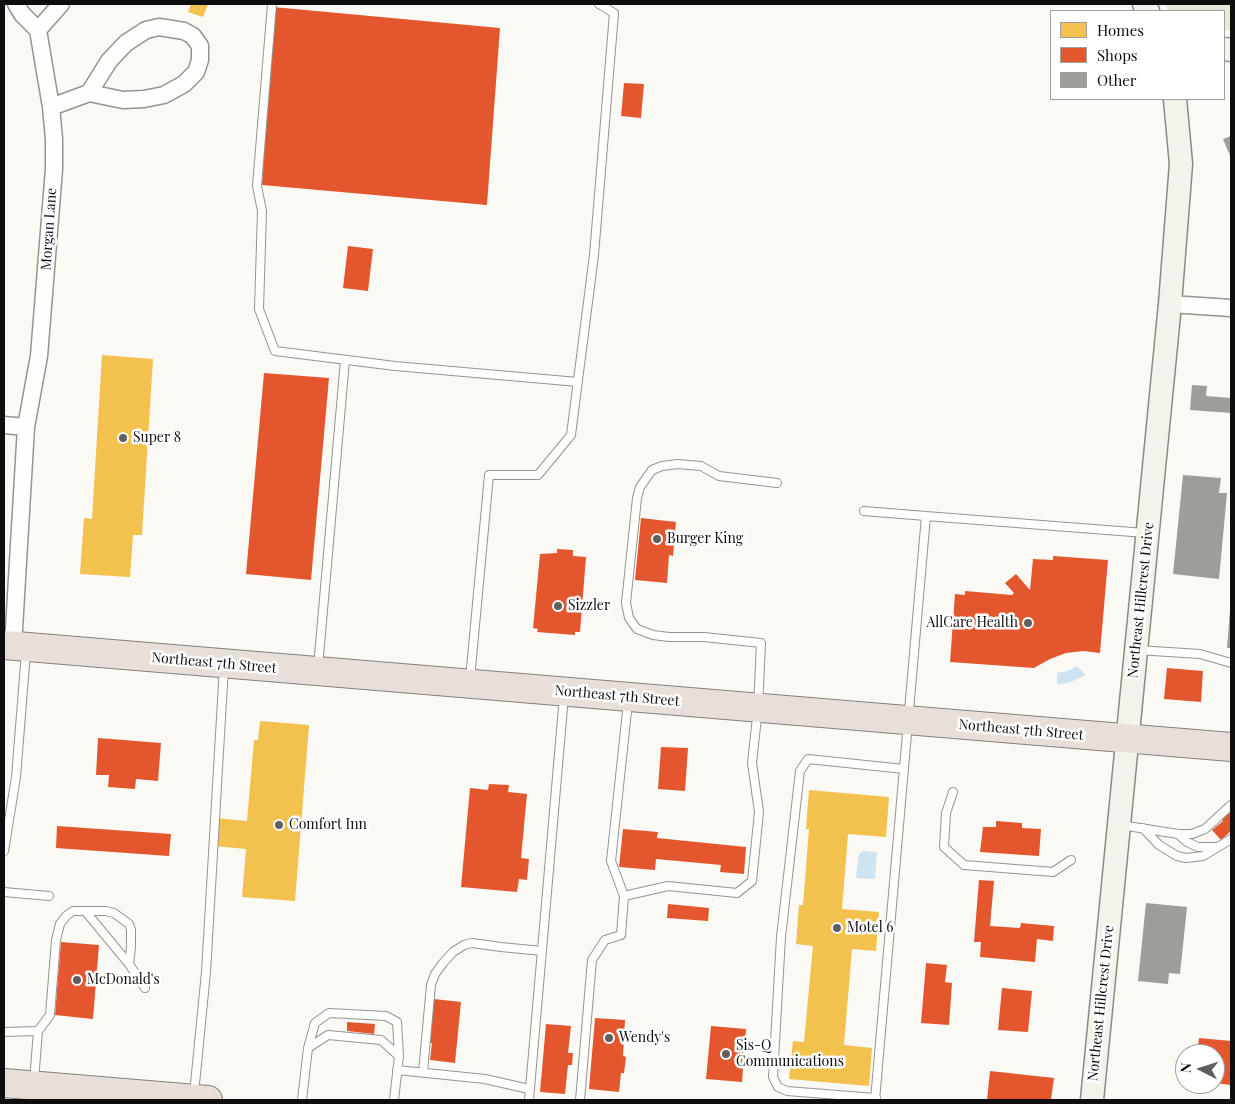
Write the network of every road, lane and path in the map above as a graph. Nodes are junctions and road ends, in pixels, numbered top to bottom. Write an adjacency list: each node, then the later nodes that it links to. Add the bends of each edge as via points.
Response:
1 (16, 4): 5 (street)
2 (61, 4): 5 (street)
3 (272, 4): 11 (lane, via 257,186 262,211 259,309 275,351)
4 (598, 4): 12 (lane, via 614,13 594,254)
5 (38, 30): 8 (street, Morgan Lane)
6 (89, 93): 6 (street, via 109,61 126,43 146,30 159,27 184,31 193,36 200,46 196,72 164,96 123,100); 8 (street)
7 (1175, 100): 9 (street, Northeast Hillcrest Drive, via 1181,164)
8 (52, 108): 14 (street, Morgan Lane, via 54,169 39,356)
9 (1170, 304): 10 (street); 18 (street, Northeast Hillcrest Drive)
10 (1231, 308)
11 (344, 360): 12 (lane); 23 (lane)
12 (578, 382): 24 (lane, via 571,435 538,474 489,475)
13 (4, 425): 14 (street)
14 (26, 428): 19 (street, Morgan Lane)
15 (777, 483): 27 (lane, via 719,476 700,466 676,464 652,470 640,487 637,498 626,604 629,618 644,633 761,643)
16 (864, 511): 17 (lane)
17 (926, 516): 18 (lane); 28 (lane)
18 (1147, 533): 20 (street, Northeast Hillcrest Drive)
19 (14, 646): 22 (highway, Northeast 7th Street); 39 (lane, via 16,777)
20 (1136, 650): 21 (lane, via 1200,654); 29 (street, Northeast Hillcrest Drive)
21 (1231, 663)
22 (225, 664): 23 (highway, Northeast 7th Street); 58 (lane, via 206,972)
23 (317, 671): 24 (highway, Northeast 7th Street)
24 (470, 684): 25 (highway, Northeast 7th Street)
25 (564, 692): 26 (highway, Northeast 7th Street); 45 (lane)
26 (628, 697): 27 (highway, Northeast 7th Street); 43 (lane, via 611,861)
27 (758, 708): 28 (highway, Northeast 7th Street); 43 (lane, via 752,763 759,812 752,881 737,893 668,886)
28 (908, 720): 29 (highway, Northeast 7th Street); 31 (lane)
29 (1127, 738): 30 (highway, Northeast 7th Street); 34 (street, Northeast Hillcrest Drive)
30 (1231, 747)
31 (904, 769): 59 (lane); 59 (lane, via 808,759 800,771 781,937 773,1077 778,1087 787,1091)
32 (953, 792): 40 (lane, via 946,813 944,847 964,865 1053,872)
33 (1231, 806): 36 (lane, via 1205,828 1192,834)
34 (1119, 825): 35 (lane); 64 (street, Northeast Hillcrest Drive)
35 (1143, 828): 36 (lane); 38 (lane, via 1177,856 1203,856)
36 (1178, 834): 38 (lane, via 1198,848)
37 (1231, 839): 38 (lane)
38 (1218, 847)
39 (4, 851)
40 (1071, 860)
41 (4, 892): 42 (lane)
42 (50, 896)
43 (624, 896): 63 (lane, via 620,935 605,940 592,960)
44 (86, 912): 46 (lane); 46 (lane, via 114,913 129,924); 48 (lane, via 73,911 60,924 50,1016)
45 (542, 951): 53 (lane, via 468,943 453,952 435,974); 56 (lane)
46 (129, 964): 47 (lane)
47 (145, 988)
48 (38, 1031): 49 (lane); 55 (lane)
49 (4, 1032)
50 (308, 1048): 51 (lane, via 328,1035 381,1040); 51 (lane, via 315,1023 328,1013 386,1016 397,1022); 60 (lane)
51 (399, 1056): 52 (lane)
52 (397, 1070): 53 (lane); 61 (lane)
53 (423, 1072): 56 (lane, via 485,1079)
54 (4, 1084): 55 (highway)
55 (33, 1085): 57 (highway)
56 (530, 1089): 62 (lane)
57 (70, 1094): 58 (highway)
58 (186, 1099)
59 (876, 1099)
60 (302, 1100)
61 (394, 1100)
62 (528, 1100)
63 (580, 1100)
64 (1092, 1100)

